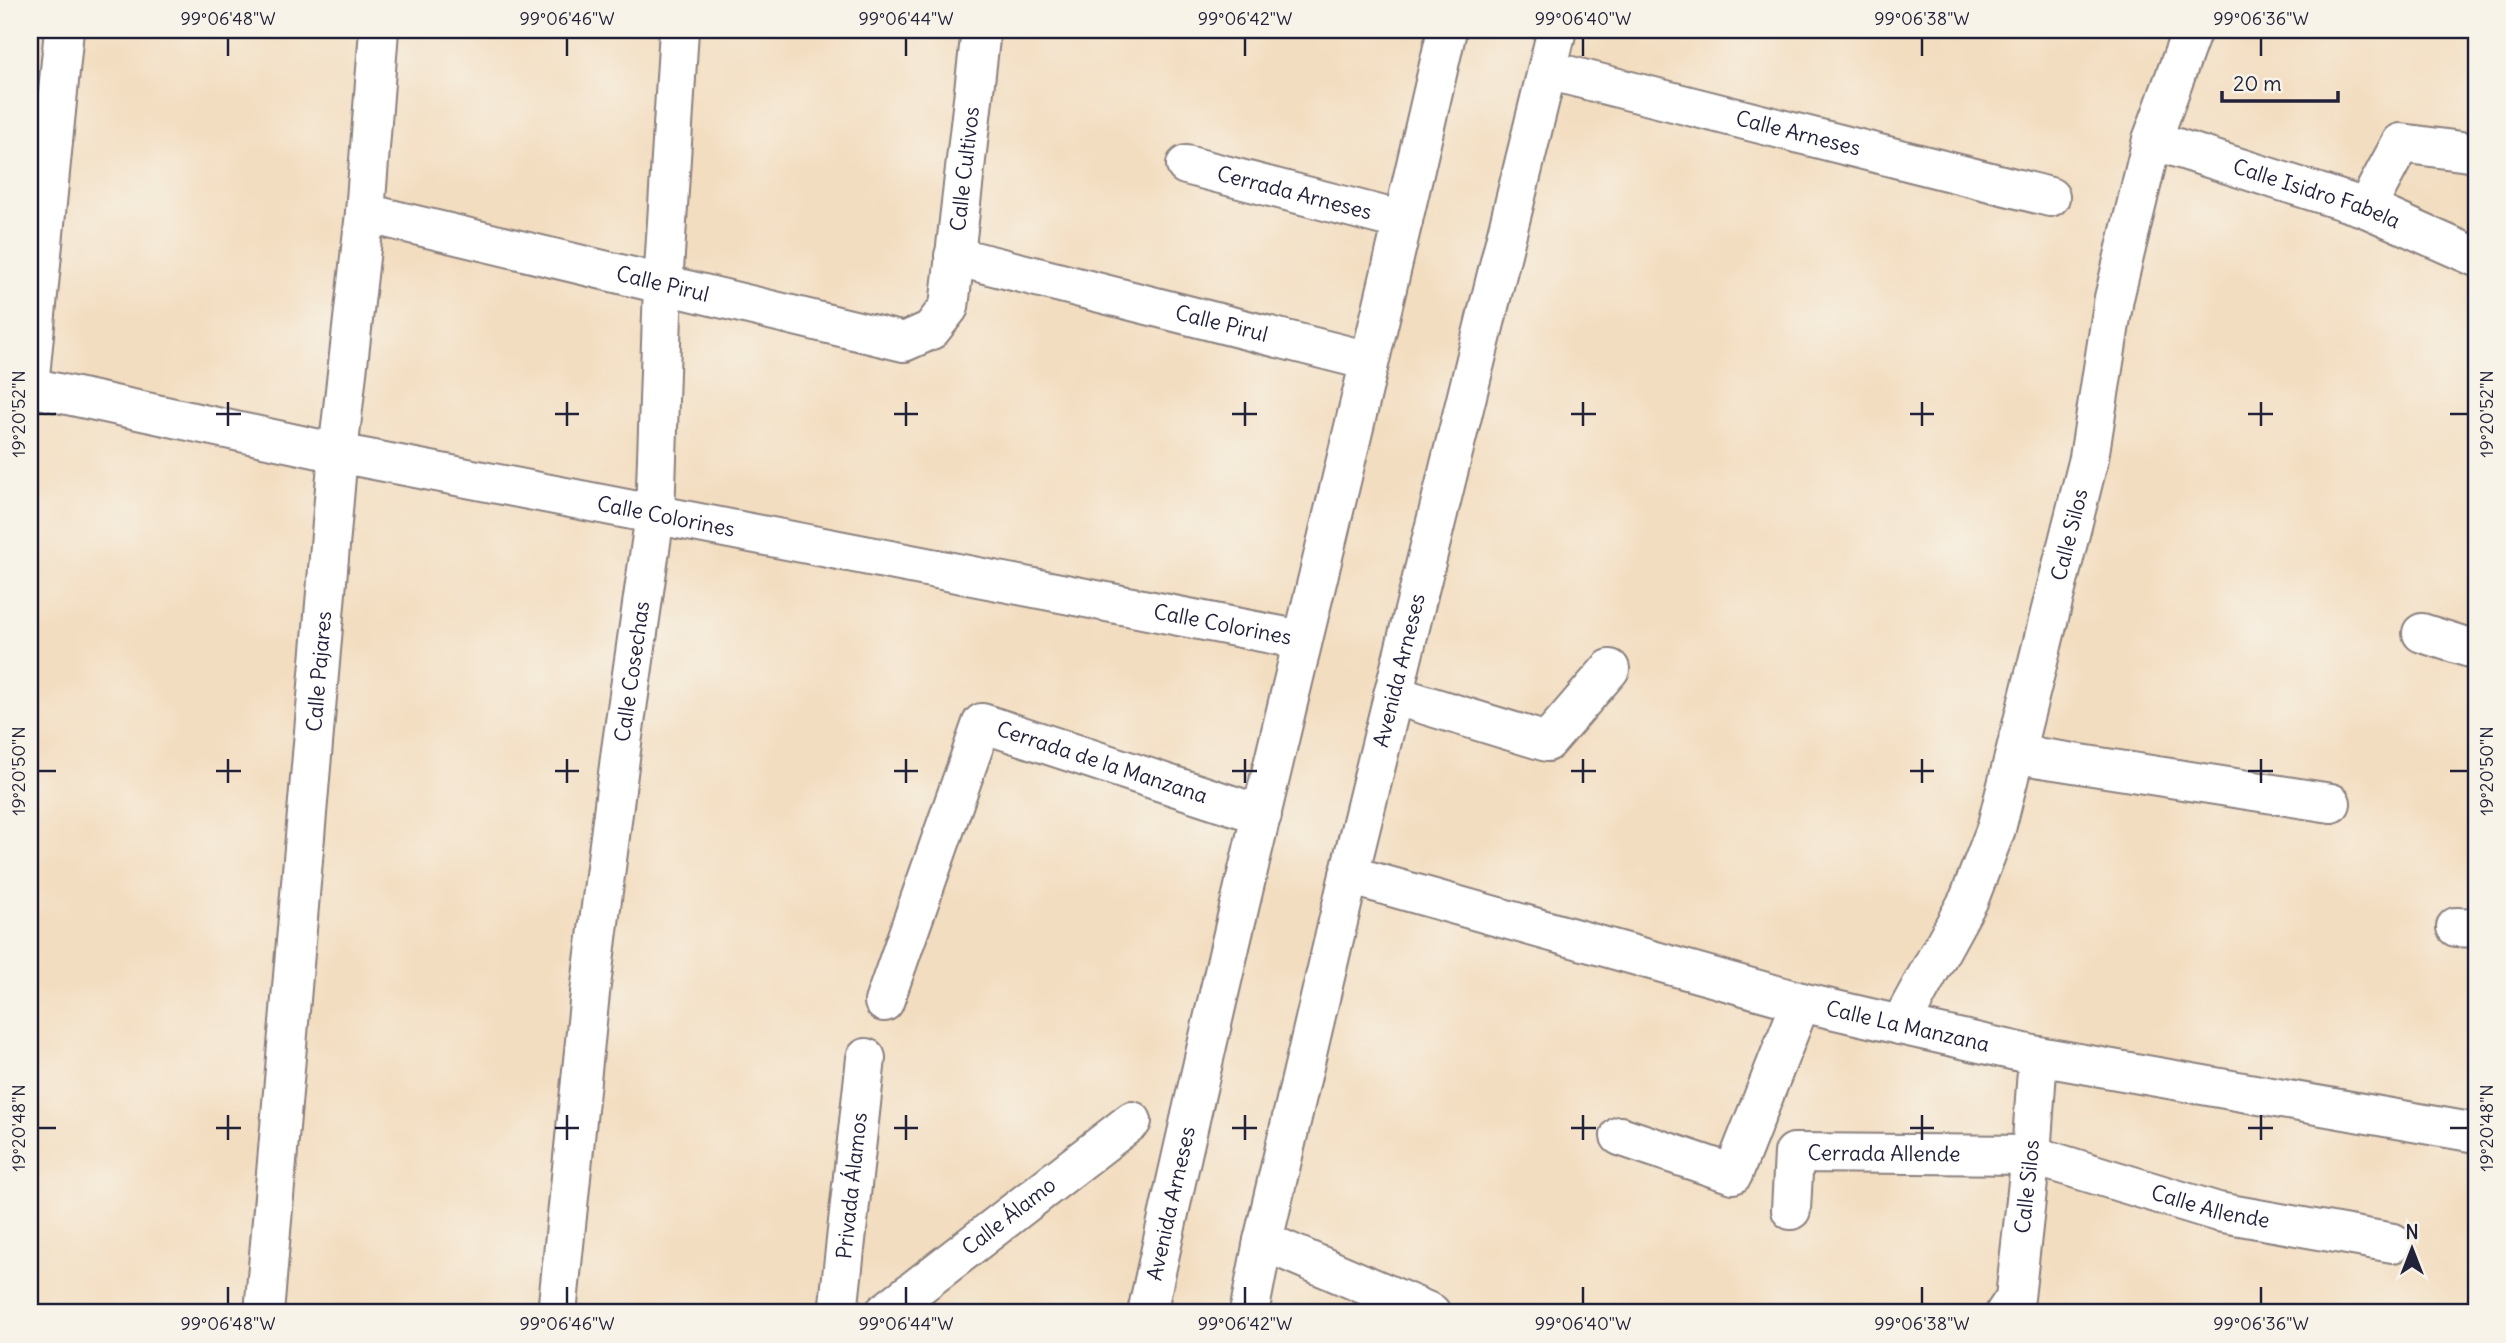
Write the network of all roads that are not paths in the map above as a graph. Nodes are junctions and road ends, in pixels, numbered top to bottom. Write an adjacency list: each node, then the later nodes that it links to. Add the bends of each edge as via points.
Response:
1 (64, 30): 21 (street)
2 (379, 30): 14 (street, Calle Pajares)
3 (679, 30): 18 (street, Calle Cosechas)
4 (981, 30): 16 (street, Calle Cultivos)
5 (1447, 30): 15 (street, Avenida Arneses)
6 (1557, 30): 8 (street, Avenida Arneses)
7 (2192, 30): 9 (street, Calle Silos)
8 (1547, 70): 12 (street, Calle Arneses); 29 (street, Avenida Arneses)
9 (2152, 140): 13 (street, Calle Isidro Fabela); 30 (street, Calle Silos, via 2114,298 2089,458)
10 (2476, 153): 13 (street, via 2401,143)
11 (1186, 165): 15 (street, Cerrada Arneses)
12 (2050, 197)
13 (2365, 208): 17 (street, Calle Isidro Fabela)
14 (365, 213): 18 (street, Calle Pirul); 23 (street, Calle Pajares)
15 (1404, 220): 20 (street, Avenida Arneses)
16 (954, 256): 19 (street, Calle Cultivos); 20 (street, Calle Pirul)
17 (2476, 257)
18 (663, 286): 19 (street, Calle Pirul, via 904,342 931,330); 24 (street, Calle Cosechas)
19 (949, 307)
20 (1369, 361): 26 (street, Avenida Arneses)
21 (30, 376)
22 (30, 387): 23 (street, Calle Colorines)
23 (338, 453): 24 (street, Calle Colorines); 46 (street, Calle Pajares)
24 (655, 515): 26 (street, Calle Colorines); 47 (street, Calle Cosechas, via 590,993)
25 (2422, 633): 27 (street)
26 (1302, 640): 32 (street, Avenida Arneses)
27 (2476, 650)
28 (1609, 669): 29 (street, via 1547,742)
29 (1393, 695): 33 (street, Avenida Arneses)
30 (2016, 754): 31 (street); 36 (street, Calle Silos, via 1996,830 1969,900)
31 (2331, 803)
32 (1262, 815): 34 (street, Cerrada de la Manzana, via 982,723); 50 (street, Avenida Arneses)
33 (1349, 875): 35 (street, Calle La Manzana); 44 (street, Avenida Arneses)
34 (884, 1002)
35 (1801, 1002): 36 (street, Calle La Manzana); 41 (street, via 1733,1174)
36 (1900, 1025): 37 (street, Calle La Manzana)
37 (2038, 1056): 40 (street, Calle La Manzana); 42 (street, Calle Silos)
38 (866, 1058): 48 (street, Privada Álamos)
39 (1132, 1121): 49 (street, Calle Álamo)
40 (2476, 1133)
41 (1620, 1136)
42 (2031, 1155): 43 (street, Cerrada Allende, via 1794,1153); 45 (street, Calle Allende, via 2218,1212); 53 (street, Calle Silos, via 2015,1298)
43 (1791, 1210)
44 (1263, 1241): 51 (street, Avenida Arneses); 52 (street)
45 (2393, 1243)
46 (264, 1313)
47 (558, 1313)
48 (838, 1313)
49 (884, 1313)
50 (1147, 1313)
51 (1249, 1313)
52 (1431, 1313)
53 (2005, 1313)

